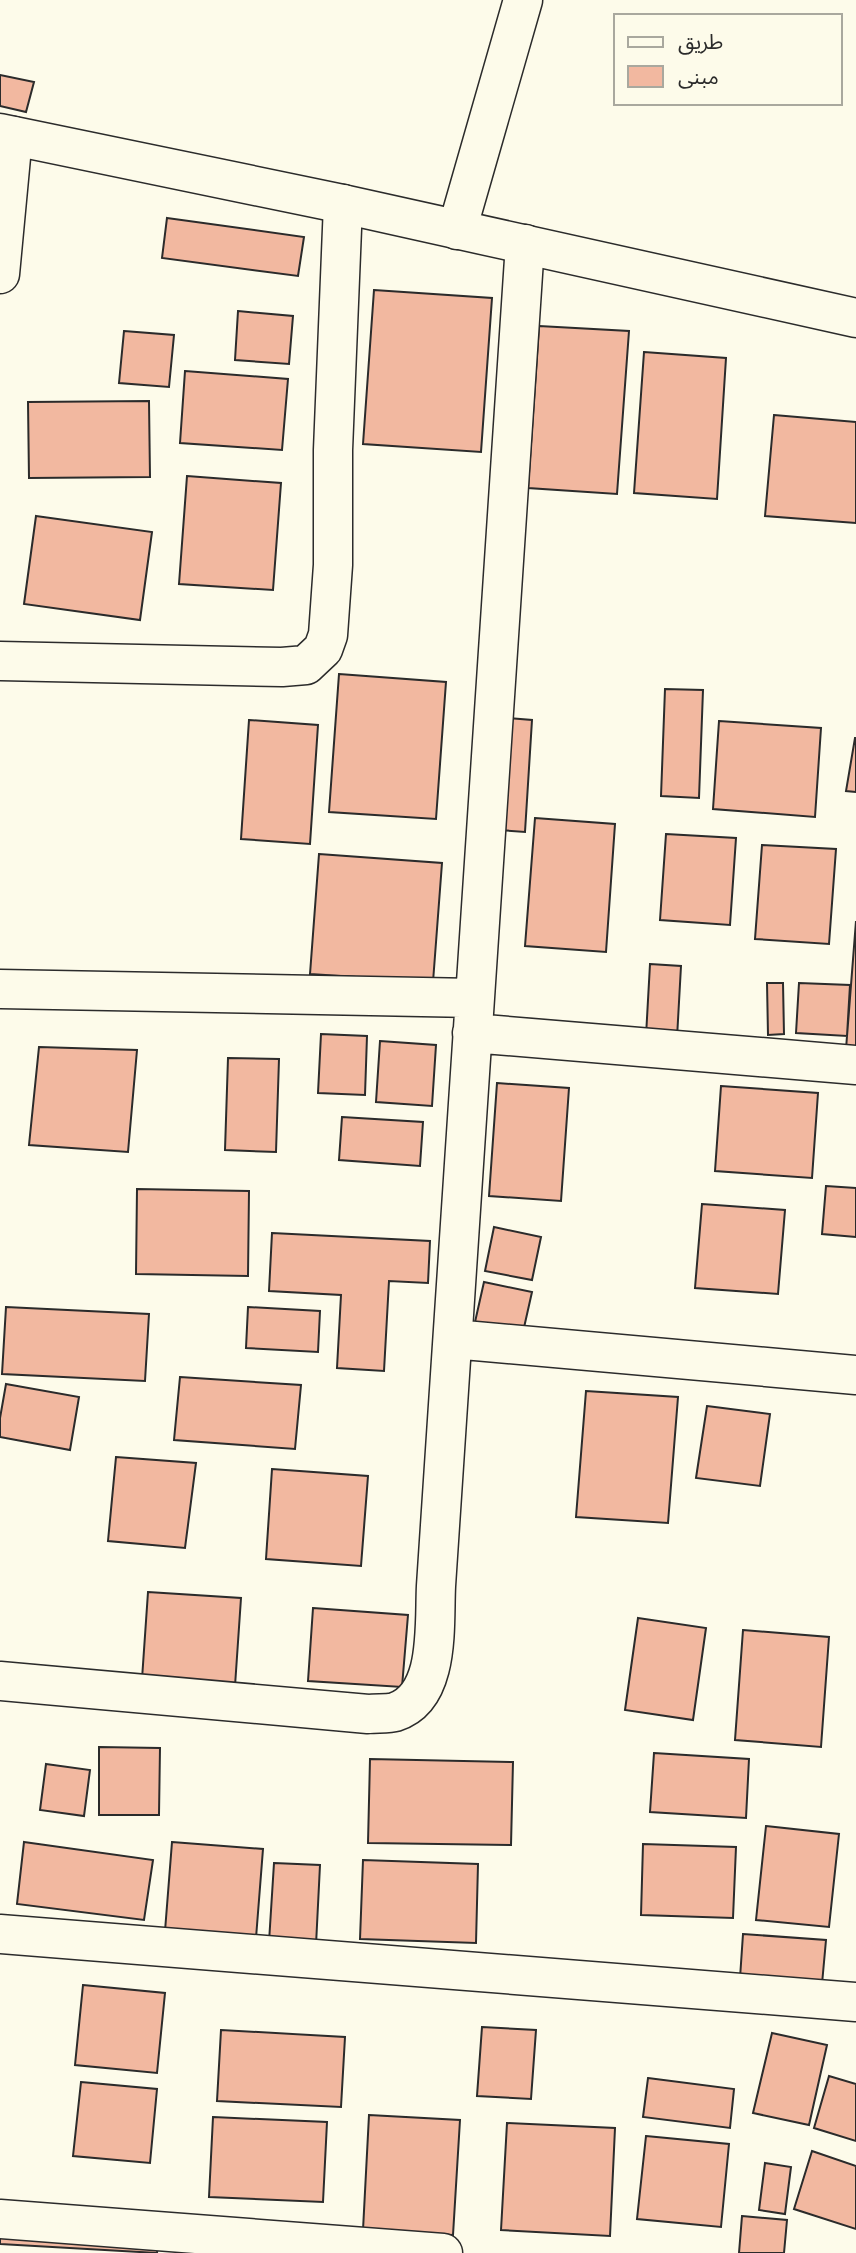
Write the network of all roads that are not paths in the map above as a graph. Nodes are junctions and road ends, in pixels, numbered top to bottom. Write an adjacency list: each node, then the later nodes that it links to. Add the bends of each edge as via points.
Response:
1 (523, 0): 4 (street)
2 (6, 134): 3 (street); 6 (street)
3 (342, 204): 4 (street); 8 (street, via 333,565 323,649 306,665 282,667)
4 (457, 230): 5 (street)
5 (525, 244): 7 (street); 10 (street)
6 (0, 274)
7 (856, 318)
8 (0, 661)
9 (0, 989): 10 (street)
10 (473, 1015): 11 (street); 12 (street)
11 (856, 1065)
12 (453, 1339): 13 (street); 14 (street, via 431,1666 426,1686 410,1705 368,1714)
13 (856, 1375)
14 (0, 1681)
15 (0, 1934): 16 (street)
16 (856, 2002)
17 (0, 2219): 18 (street)
18 (443, 2253)

